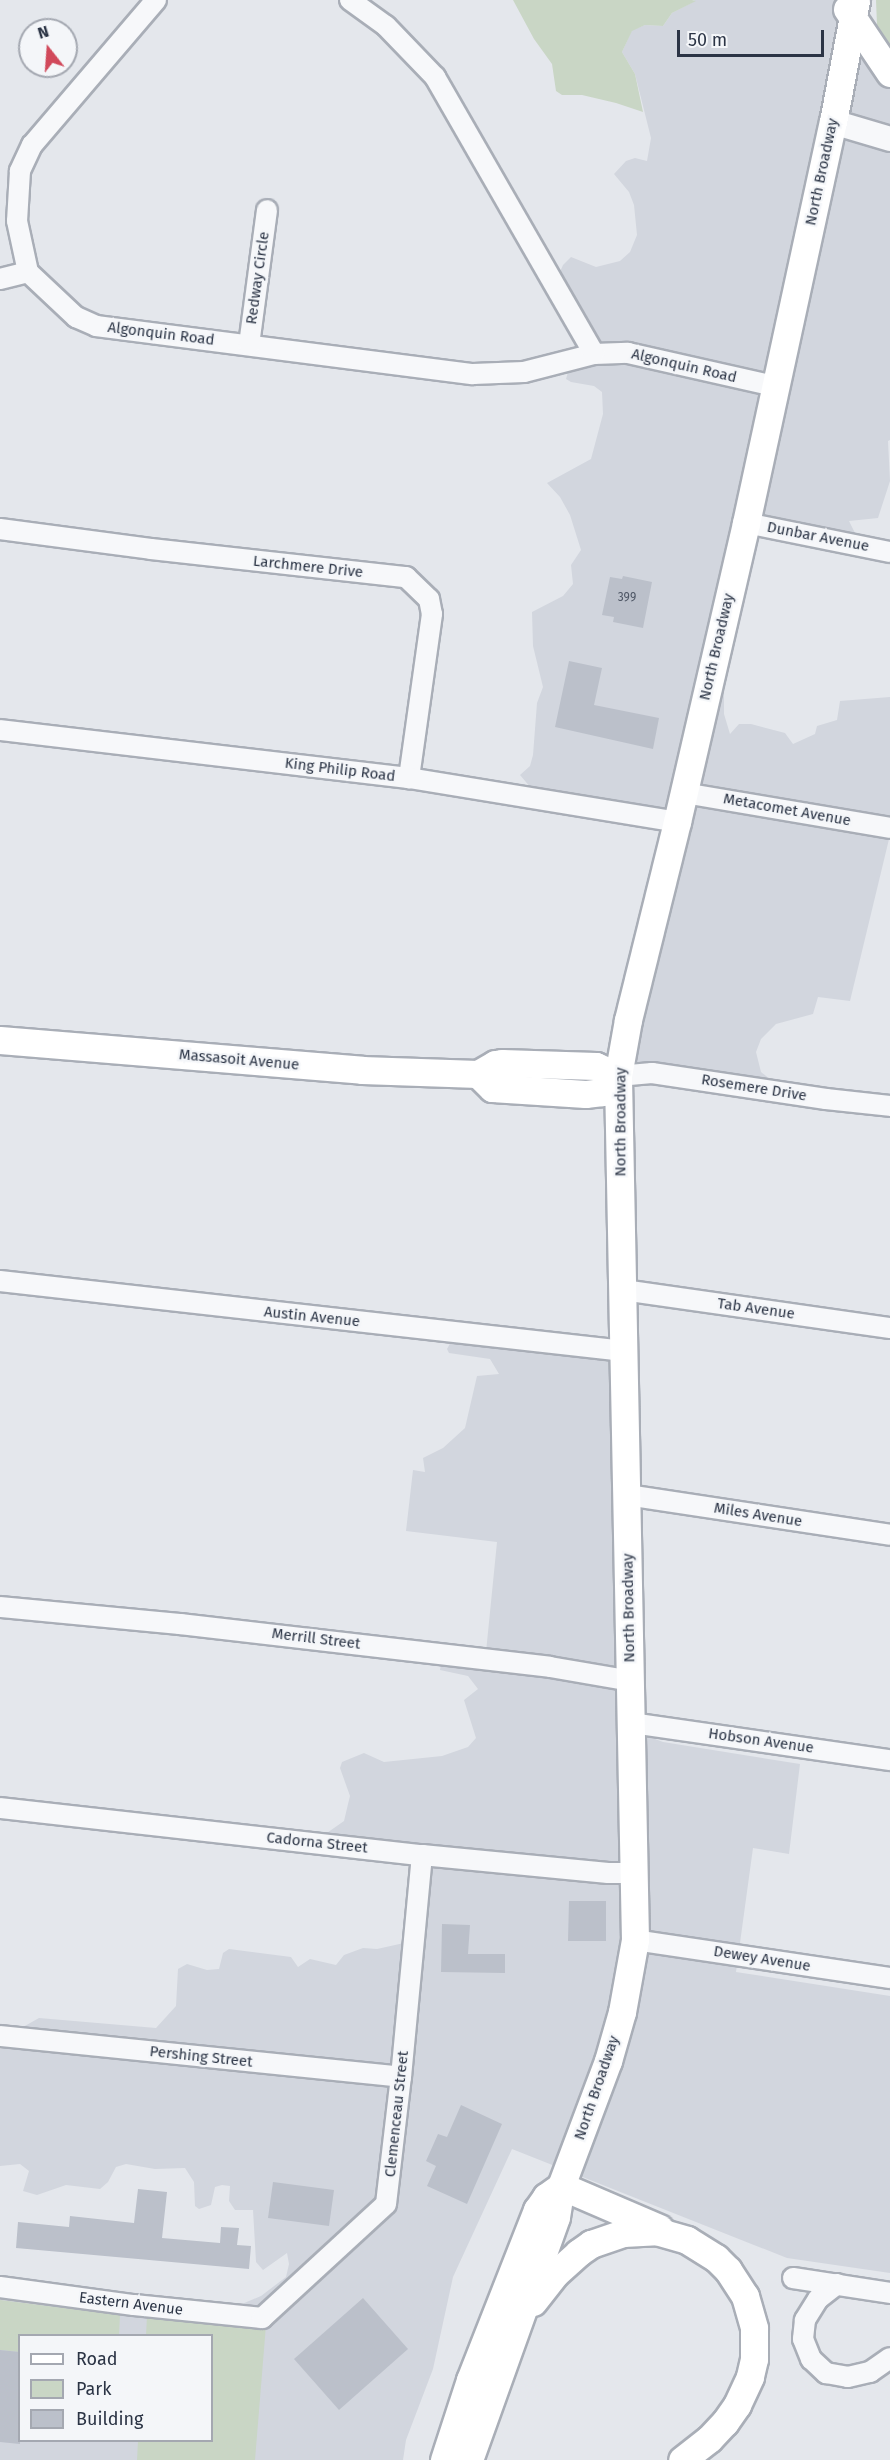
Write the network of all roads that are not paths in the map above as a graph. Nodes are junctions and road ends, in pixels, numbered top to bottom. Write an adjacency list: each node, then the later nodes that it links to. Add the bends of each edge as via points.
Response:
1 (156, 0): 8 (street, via 32,145 20,171 17,221)
2 (350, 0): 11 (street, via 386,26 435,77)
3 (850, 5): 4 (main road); 5 (main road, North Broadway)
4 (890, 73)
5 (833, 122): 6 (street); 12 (main road, North Broadway)
6 (890, 139)
7 (267, 210): 10 (street, Redway Circle)
8 (28, 272): 9 (street); 10 (street, Algonquin Road, via 76,317 96,326)
9 (0, 279)
10 (249, 345): 11 (street, Algonquin Road, via 490,375 524,372)
11 (594, 354): 12 (street, Algonquin Road, via 628,352)
12 (774, 386): 13 (main road, North Broadway)
13 (746, 523): 15 (street, Dunbar Avenue); 18 (main road, North Broadway)
14 (0, 529): 17 (street, Larchmere Drive, via 405,577 429,599 432,614)
15 (890, 552)
16 (0, 730): 17 (street, King Philip Road)
17 (410, 778): 19 (street, King Philip Road)
18 (684, 793): 19 (main road, North Broadway); 20 (street, Metacomet Avenue)
19 (677, 822): 22 (main road, North Broadway)
20 (890, 828)
21 (0, 1040): 22 (main road, Massasoit Avenue, via 362,1070 478,1074 502,1063 596,1066)
22 (618, 1076): 23 (street, Rosemere Drive, via 652,1073); 25 (main road, North Broadway)
23 (890, 1106)
24 (0, 1281): 27 (street, Austin Avenue)
25 (623, 1290): 26 (street, Tab Avenue); 27 (main road, North Broadway)
26 (890, 1328)
27 (624, 1351): 28 (main road, North Broadway)
28 (627, 1495): 29 (street, Miles Avenue); 31 (main road, North Broadway)
29 (890, 1535)
30 (0, 1607): 31 (street, Merrill Street, via 584,1671)
31 (631, 1681): 32 (main road, North Broadway)
32 (632, 1723): 33 (street, Hobson Avenue); 36 (main road, North Broadway)
33 (890, 1760)
34 (0, 1808): 35 (street, Cadorna Street)
35 (422, 1855): 36 (street, Cadorna Street, via 608,1873); 40 (street, Clemenceau Street)
36 (635, 1872): 37 (main road, North Broadway)
37 (635, 1940): 38 (street, Dewey Avenue); 41 (main road, North Broadway, via 608,2061)
38 (890, 1978)
39 (0, 2036): 40 (street, Pershing Street)
40 (401, 2077): 47 (street, Clemenceau Street, via 386,2204)
41 (561, 2186): 42 (main road); 48 (main road, North Broadway, via 556,2217); 50 (main road, North Broadway, via 537,2210 477,2360)
42 (687, 2240): 48 (main road, via 656,2231 639,2231 591,2244 544,2287); 52 (main road, via 716,2258 737,2281 751,2312 755,2344 750,2377 737,2405 709,2439)
43 (794, 2278): 44 (street)
44 (837, 2284): 46 (street); 49 (street, via 818,2298 805,2320 803,2339 811,2359 826,2373 849,2377 870,2372)
45 (0, 2287): 47 (street, Eastern Avenue)
46 (890, 2293)
47 (262, 2318)
48 (507, 2350): 51 (main road, North Broadway)
49 (890, 2358)
50 (444, 2460)
51 (469, 2460)
52 (682, 2460)

